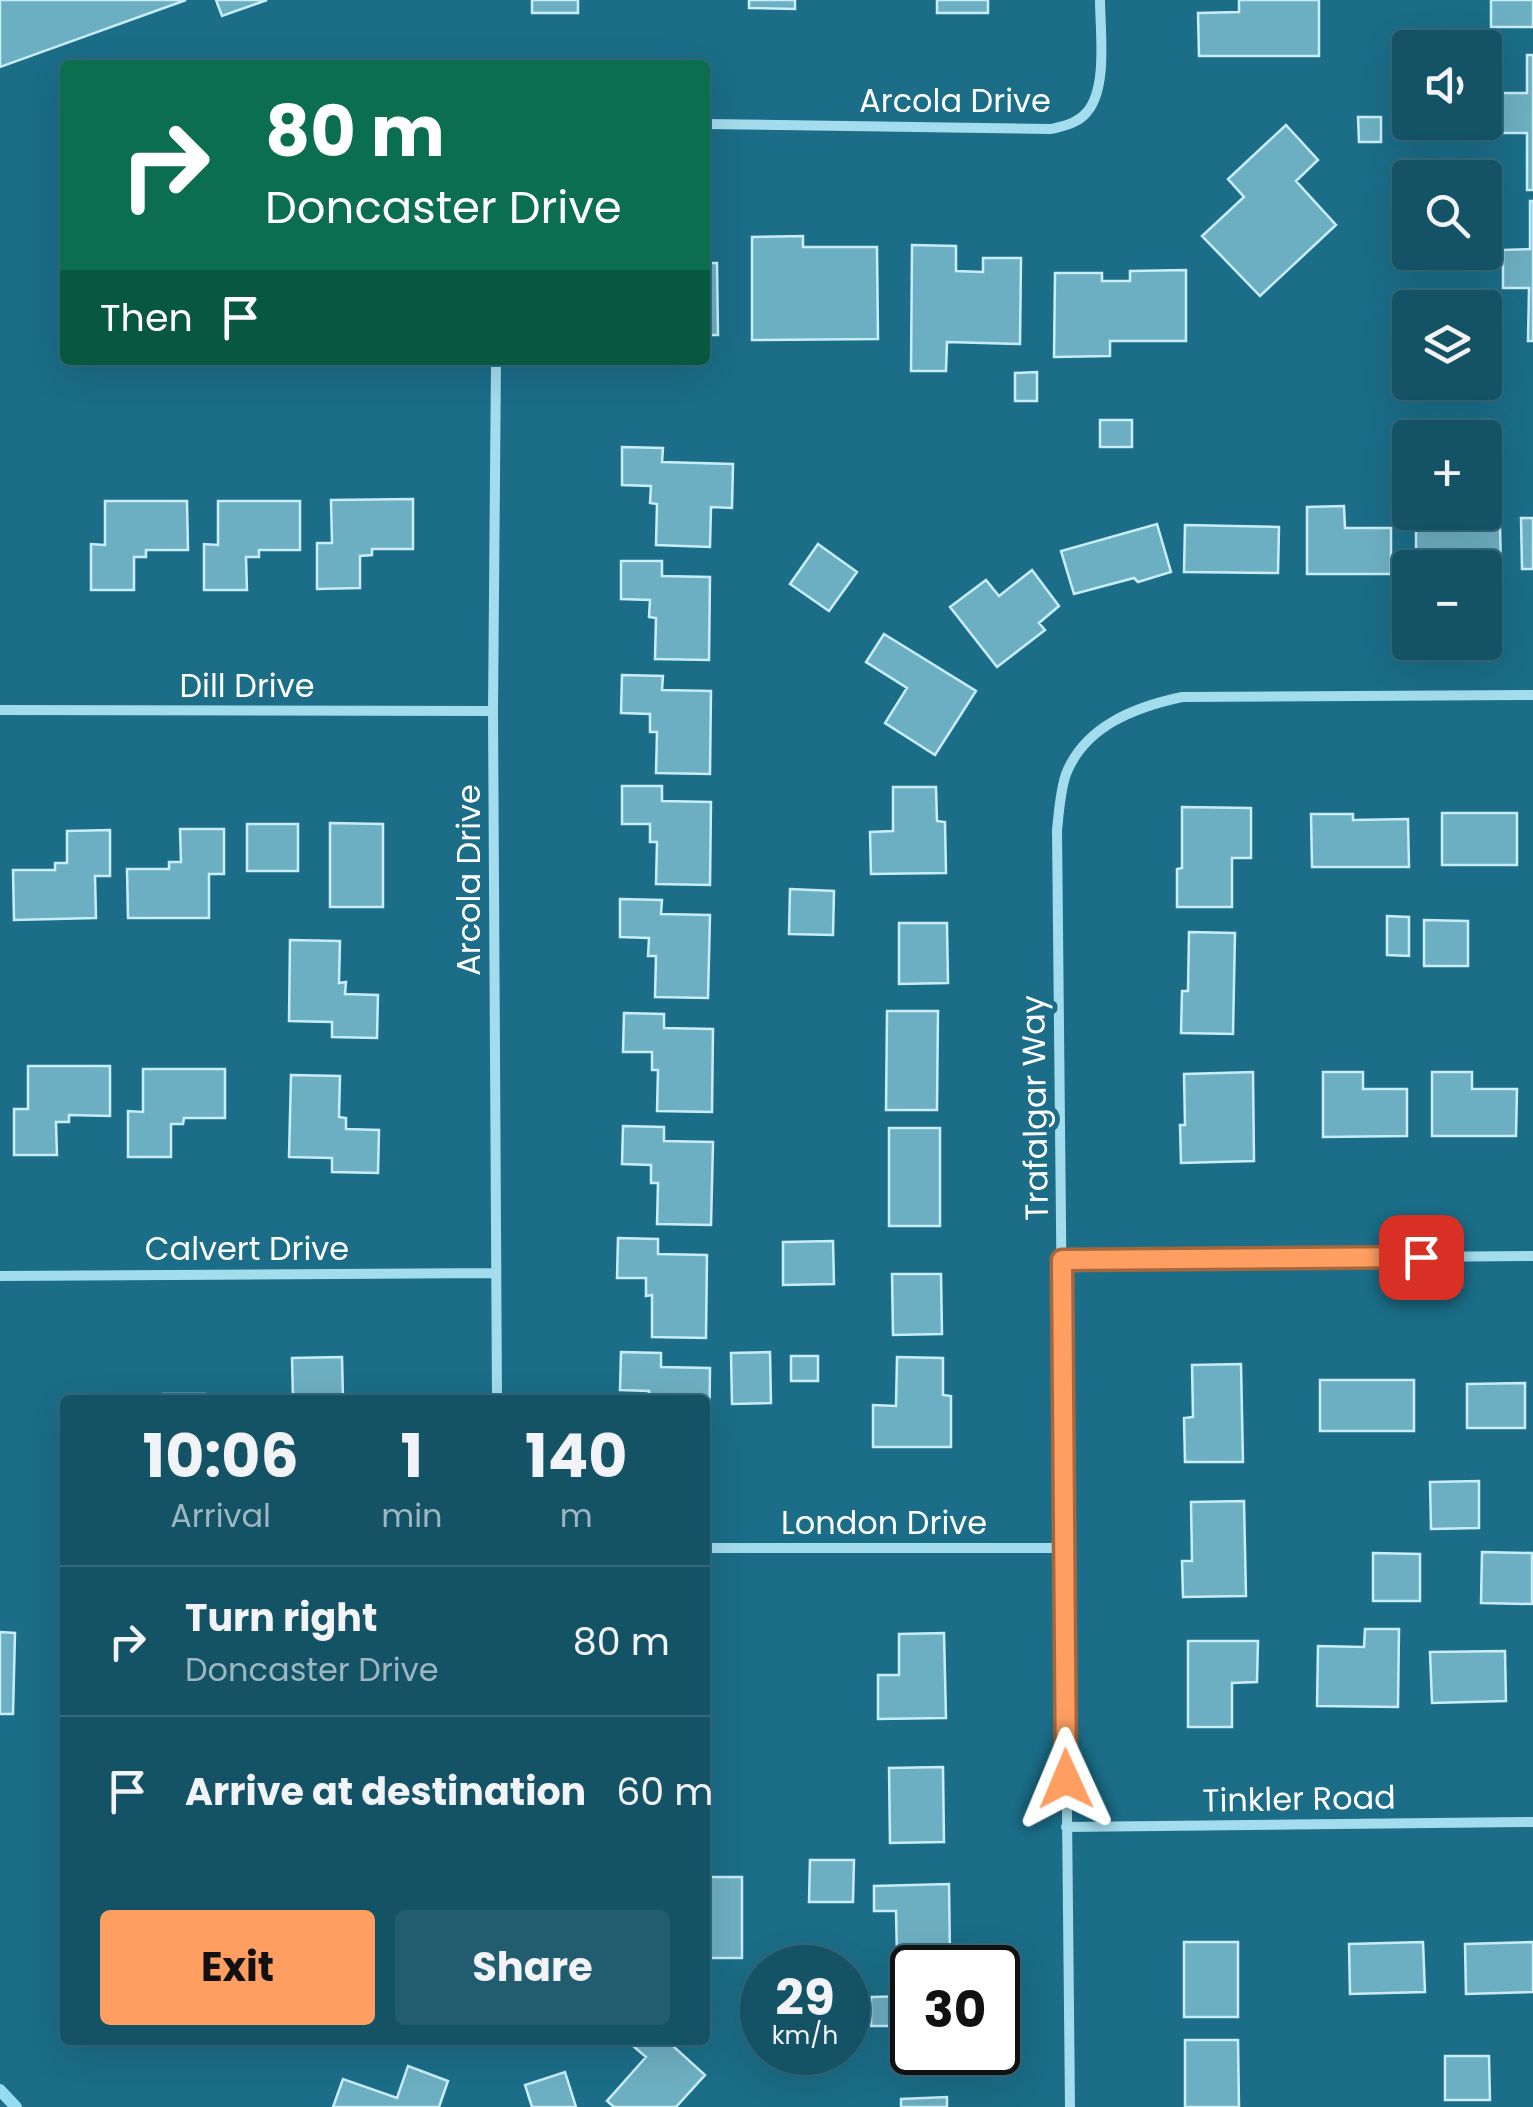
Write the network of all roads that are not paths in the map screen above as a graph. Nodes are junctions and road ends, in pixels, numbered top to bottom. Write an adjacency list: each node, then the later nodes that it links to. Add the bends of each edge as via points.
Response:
1 (1100, 0): 2 (street, Arcola Drive, via 1096,95 1070,125)
2 (710, 124)
3 (496, 365): 6 (street, Arcola Drive)
4 (1533, 694): 8 (street, Trafalgar Way, via 1182,697 1107,724 1080,751 1066,774 1057,830)
5 (0, 710): 6 (street, Dill Drive)
6 (494, 711): 9 (street, Arcola Drive)
7 (1533, 1256): 8 (street)
8 (1062, 1260): 13 (street, Trafalgar Way)
9 (495, 1272): 10 (street, Calvert Drive); 11 (street, Arcola Drive)
10 (0, 1276)
11 (497, 1395)
12 (710, 1548): 13 (street, London Drive)
13 (1064, 1548): 15 (street, Trafalgar Way)
14 (1533, 1822): 15 (street, Tinkler Road)
15 (1066, 1827): 16 (street, Trafalgar Way)
16 (1070, 2107)

